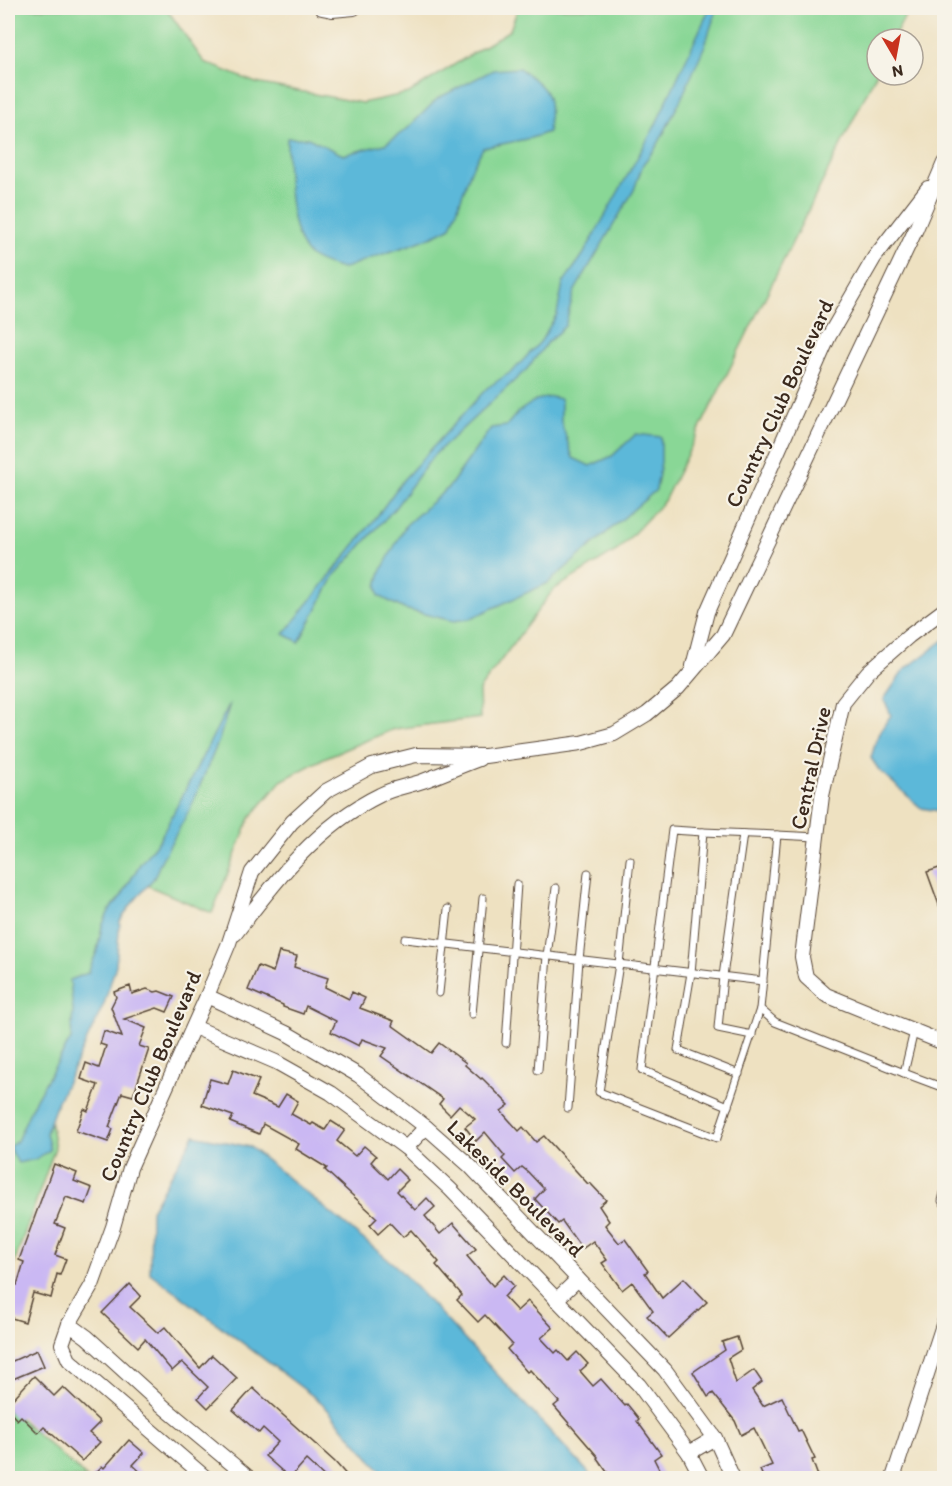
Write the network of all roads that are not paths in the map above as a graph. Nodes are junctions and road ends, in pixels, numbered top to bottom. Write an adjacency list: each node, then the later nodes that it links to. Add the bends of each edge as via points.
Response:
1 (322, 8): 2 (street)
2 (354, 8)
3 (942, 167): 5 (street, Country Club Boulevard, via 723,636); 5 (street, Country Club Boulevard, via 874,258 829,336 707,612)
4 (945, 610): 10 (street, Central Drive, via 868,672 843,703)
5 (693, 670): 6 (street, Country Club Boulevard, via 647,714 614,734 581,743)
6 (485, 756): 18 (street, Country Club Boulevard, via 381,794 342,817 295,860); 18 (street, Country Club Boulevard, via 416,755 372,766 326,791 292,822 252,872)
7 (703, 832): 8 (lane); 25 (lane, via 672,830); 26 (lane)
8 (743, 834): 9 (lane); 27 (lane)
9 (777, 835): 10 (lane); 28 (lane)
10 (817, 837): 34 (street, Central Drive, via 802,957 806,977 839,1002)
11 (630, 860): 24 (lane)
12 (588, 873): 23 (lane)
13 (517, 884): 21 (lane)
14 (556, 888): 22 (lane)
15 (483, 898): 20 (lane)
16 (448, 909): 19 (lane)
17 (405, 939): 19 (lane)
18 (229, 942): 30 (street, Country Club Boulevard)
19 (444, 944): 20 (lane); 29 (lane)
20 (477, 948): 21 (lane); 32 (lane)
21 (511, 952): 22 (lane); 36 (lane)
22 (547, 956): 23 (lane); 38 (lane)
23 (579, 960): 24 (lane); 43 (lane)
24 (619, 964): 25 (lane); 42 (lane, via 599,1092 717,1138)
25 (654, 968): 26 (lane); 42 (lane, via 642,1070)
26 (691, 973): 27 (lane); 40 (lane, via 678,1050)
27 (723, 976): 28 (lane); 35 (lane, via 718,1028)
28 (763, 981): 31 (lane)
29 (439, 993)
30 (207, 996): 33 (street, Country Club Boulevard); 44 (street, Lakeside Boulevard, via 286,1033 358,1075)
31 (760, 1009): 35 (lane); 39 (lane, via 775,1022)
32 (472, 1014)
33 (194, 1027): 45 (street, via 276,1062 331,1093); 51 (street, Country Club Boulevard, via 130,1168 92,1285)
34 (914, 1031): 37 (street); 39 (lane)
35 (752, 1035): 40 (lane)
36 (506, 1043)
37 (945, 1043)
38 (538, 1070)
39 (904, 1073): 41 (lane)
40 (738, 1074): 42 (lane)
41 (945, 1088)
42 (728, 1106)
43 (568, 1108)
44 (426, 1127): 45 (street); 48 (street, Lakeside Boulevard, via 469,1165)
45 (406, 1148): 49 (street)
46 (945, 1193): 47 (lane)
47 (945, 1203)
48 (578, 1278): 49 (street); 52 (street, Lakeside Boulevard, via 665,1370)
49 (556, 1300): 53 (street, via 639,1385)
50 (945, 1322): 58 (street)
51 (69, 1324): 54 (street, Country Club Boulevard, via 62,1344 69,1360); 55 (street)
52 (715, 1438): 53 (street); 57 (street, Lakeside Boulevard)
53 (690, 1453): 56 (street)
54 (206, 1479)
55 (249, 1479)
56 (702, 1479)
57 (733, 1479)
58 (893, 1479)

